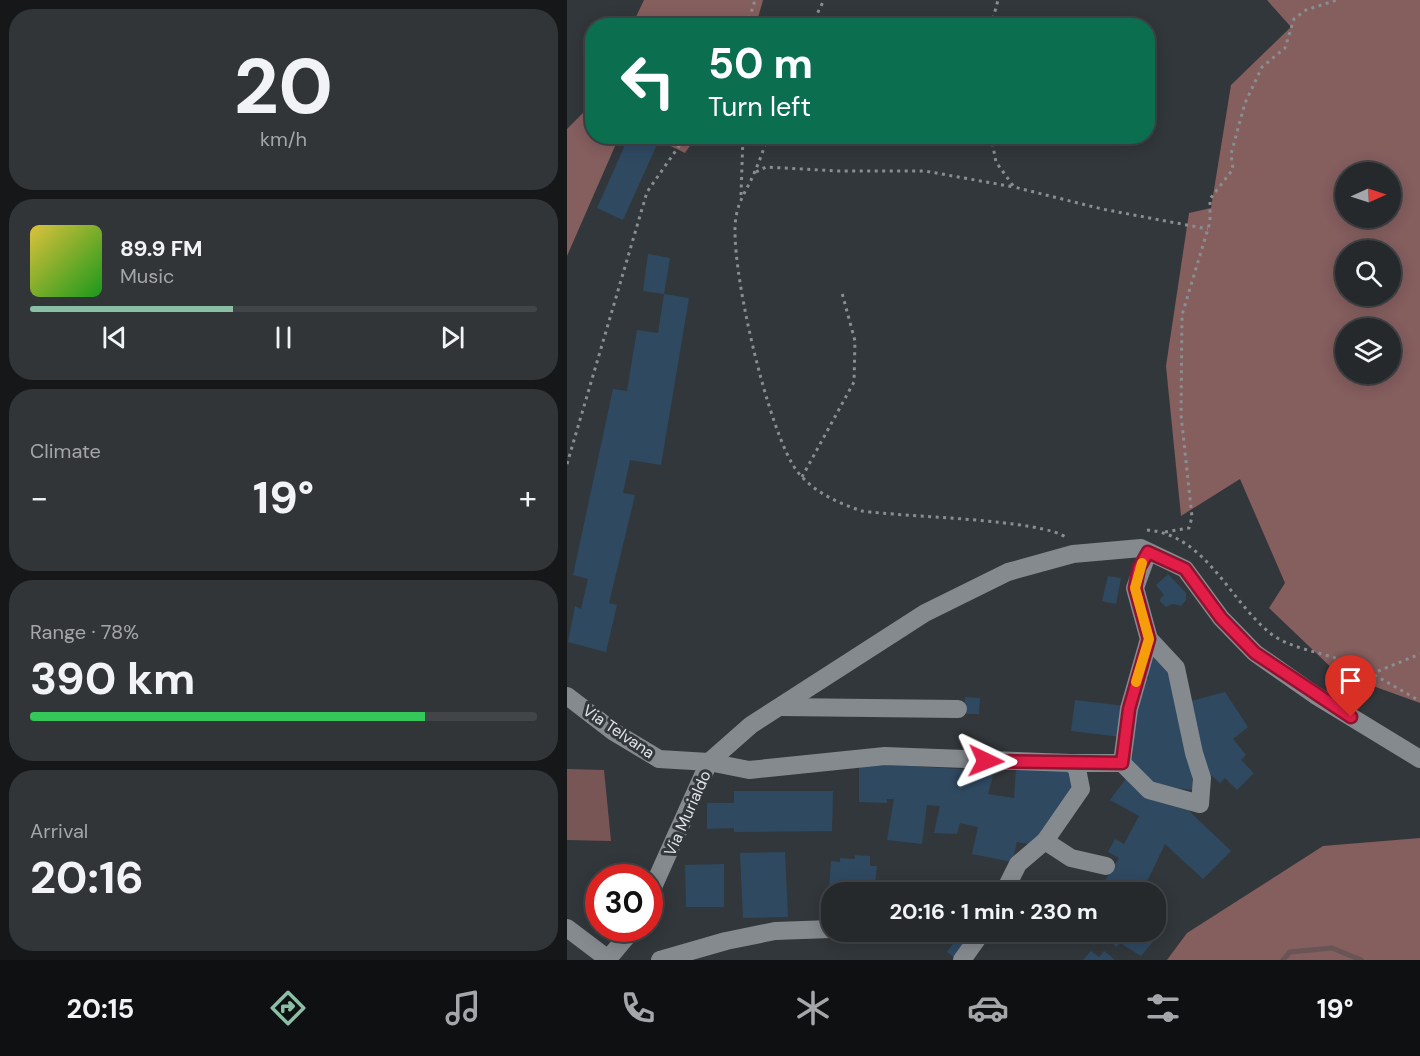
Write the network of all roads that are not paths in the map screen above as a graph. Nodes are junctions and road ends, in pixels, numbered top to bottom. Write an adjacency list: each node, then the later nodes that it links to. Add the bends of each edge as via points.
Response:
1 (1148, 552): 2 (street, via 1139,568 1135,588); 4 (street, via 1140,548 1074,545 1008,572 925,613); 6 (street, via 1185,569 1221,618 1255,653)
2 (1149, 639): 9 (street, via 1129,709); 9 (street, via 1176,668 1202,778 1200,804 1149,790)
3 (567, 696): 7 (street, Via Telvana, via 614,732 659,759)
4 (780, 706): 5 (street); 7 (street, via 751,725)
5 (958, 709)
6 (1420, 759)
7 (709, 762): 8 (street, Via Telvana, via 749,770 885,756); 11 (street, Via Murialdo)
8 (1071, 763): 9 (street, Via Telvana); 10 (street, via 1077,769 1081,789)
9 (1122, 763)
10 (1045, 841): 12 (street, via 1071,858); 13 (street, via 1018,864)
11 (663, 865)
12 (1106, 866)
13 (1009, 882)
14 (567, 928): 18 (street)
15 (821, 929): 19 (street, via 775,931)
16 (622, 942): 18 (street)
17 (975, 942): 20 (street)
18 (607, 959)
19 (660, 960)
20 (962, 960)

